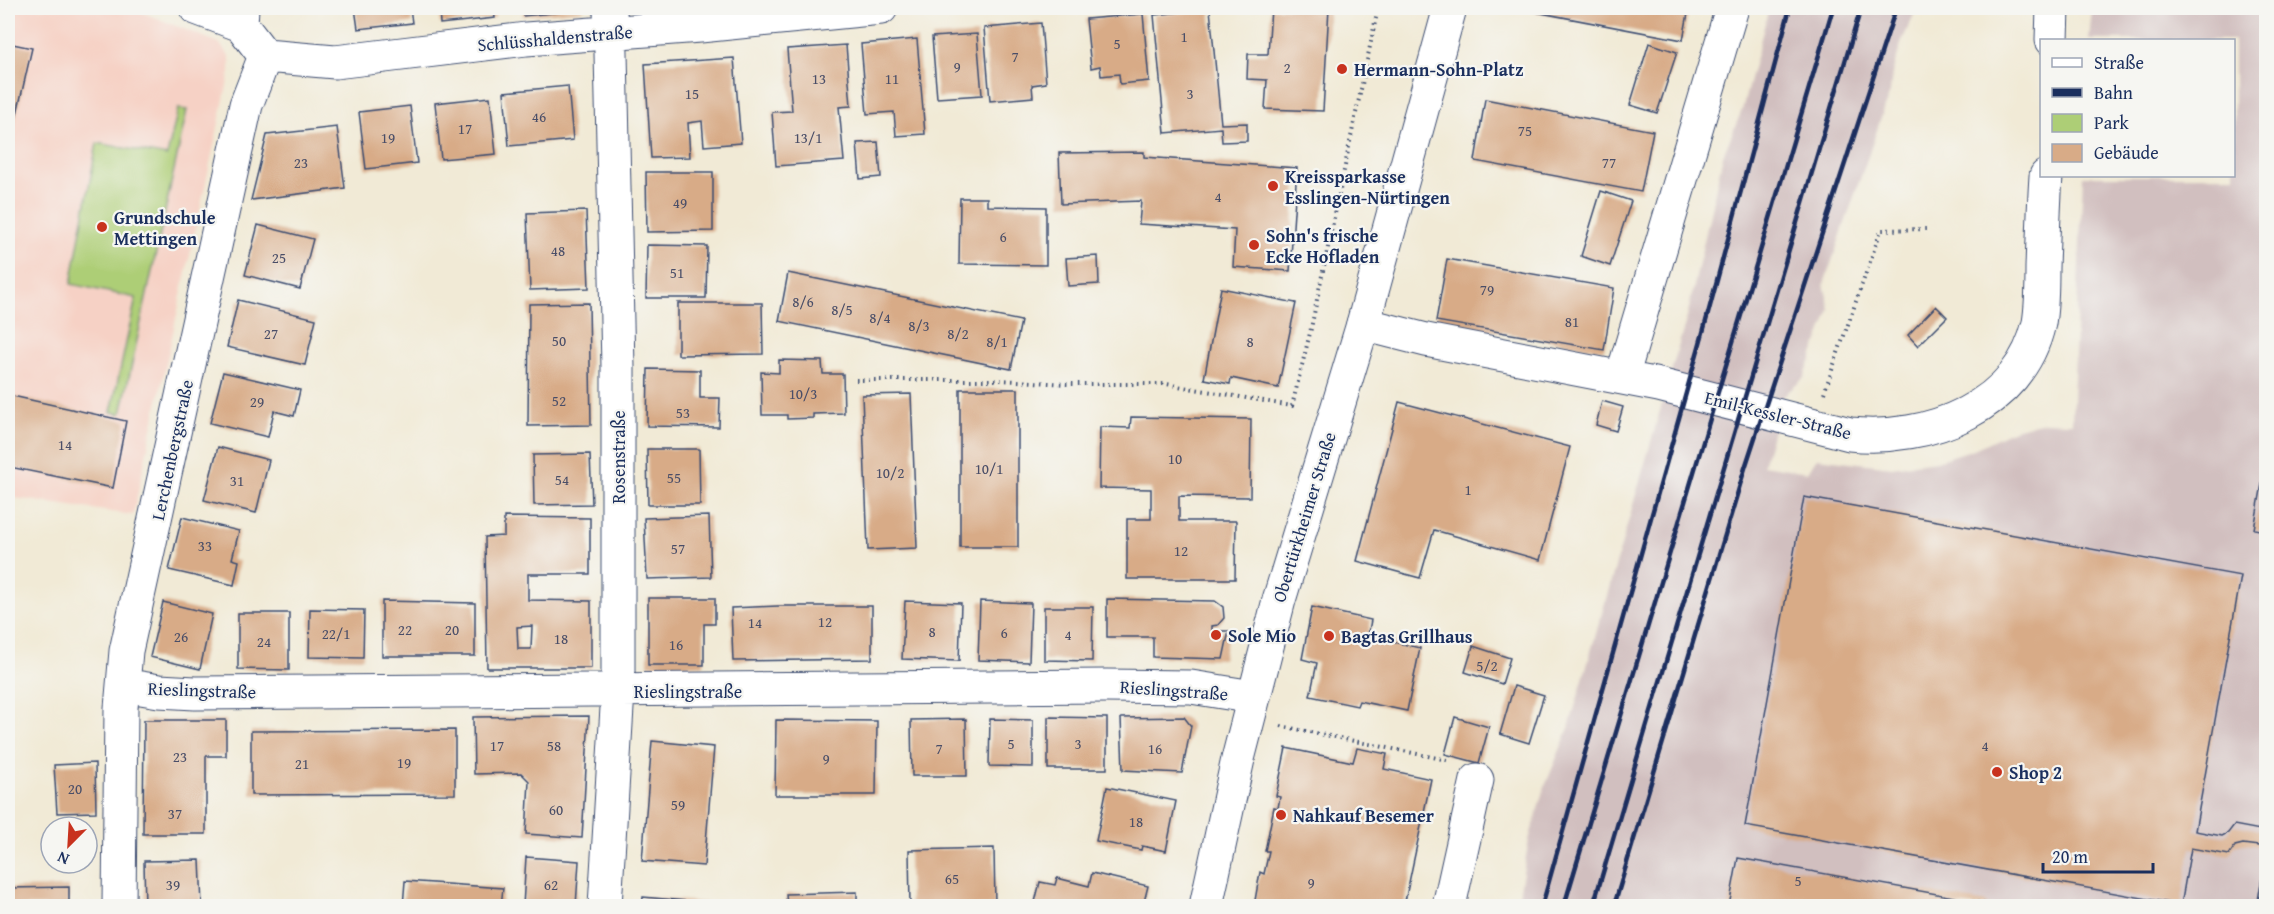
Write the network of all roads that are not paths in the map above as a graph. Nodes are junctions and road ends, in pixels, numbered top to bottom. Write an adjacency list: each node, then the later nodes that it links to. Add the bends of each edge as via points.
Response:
1 (196, 8): 6 (street)
2 (881, 8): 7 (street, Schlüsshaldenstraße)
3 (1732, 8): 12 (street)
4 (2053, 8): 8 (street)
5 (1446, 9): 11 (street, Obertürkheimer Straße)
6 (242, 16): 9 (street)
7 (611, 20): 9 (street, Schlüsshaldenstraße, via 526,39 334,62); 14 (street, Rosenstraße, via 618,367)
8 (2052, 39)
9 (265, 56): 13 (street, Lerchenbergstraße, via 246,105 128,640)
10 (2046, 177): 12 (street, Emil-Kessler-Straße, via 2039,322 2029,350 2001,388 1958,419 1920,432 1866,436)
11 (1363, 324): 12 (street, Emil-Kessler-Straße, via 1426,340); 15 (street, Obertürkheimer Straße, via 1289,563)
12 (1622, 377)
13 (123, 685): 14 (street, Rieslingstraße, via 195,693); 17 (street, Lerchenbergstraße)
14 (618, 691): 15 (street, Rieslingstraße, via 1191,687); 18 (street, Rosenstraße)
15 (1250, 708): 19 (street, Obertürkheimer Straße)
16 (1477, 780): 20 (street)
17 (120, 906)
18 (605, 906)
19 (1206, 906)
20 (1449, 906)

